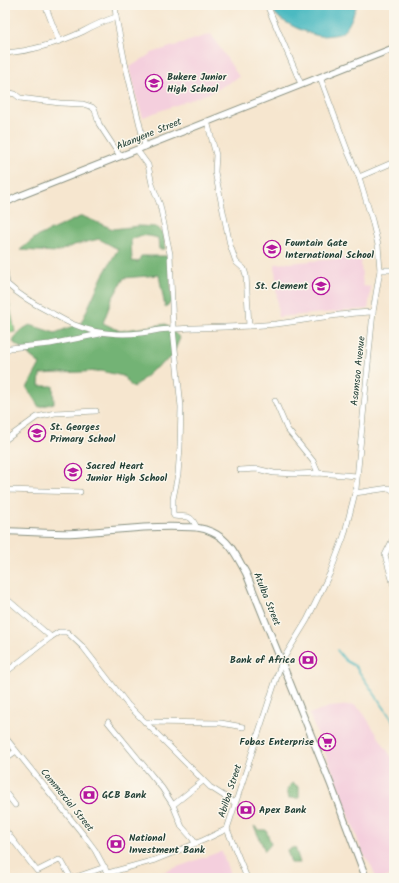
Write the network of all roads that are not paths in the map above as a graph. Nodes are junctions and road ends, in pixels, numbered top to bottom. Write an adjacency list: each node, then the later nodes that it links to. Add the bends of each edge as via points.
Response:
1 (45, 5): 5 (street)
2 (115, 5): 4 (street)
3 (267, 5): 9 (street)
4 (116, 17): 5 (street); 12 (street)
5 (59, 41): 7 (street, via 29,50)
6 (394, 48): 8 (street, Akanyene Street)
7 (5, 53)
8 (320, 77): 9 (street, Akanyene Street); 16 (street, Asamsoo Avenue)
9 (301, 84): 11 (street, Akanyene Street)
10 (5, 92): 14 (street, via 25,99 84,104 92,107 99,124)
11 (207, 121): 12 (street, Akanyene Street); 22 (street, via 216,155 215,172 230,246 236,262 244,269 246,275)
12 (145, 147): 13 (street, Akanyene Street)
13 (137, 150): 14 (street, Akanyene Street); 23 (street, via 148,165 160,205 170,254)
14 (120, 156): 17 (street, Akanyene Street)
15 (394, 162): 16 (street)
16 (358, 177): 19 (street, Asamsoo Avenue, via 378,245)
17 (5, 203)
18 (5, 270): 24 (street, via 7,284 19,295 73,325)
19 (380, 270): 20 (street); 21 (street, Asamsoo Avenue)
20 (394, 270)
21 (373, 312): 22 (street); 31 (street, Asamsoo Avenue)
22 (249, 326): 23 (street)
23 (172, 329): 24 (street, via 146,333); 36 (street, via 181,407 178,474 173,514 192,519)
24 (104, 333): 25 (street, via 50,344 10,348)
25 (5, 351)
26 (275, 401): 30 (street, via 287,429 313,461)
27 (96, 412): 28 (street, via 56,413 37,417)
28 (5, 440)
29 (240, 470): 30 (street)
30 (318, 473): 31 (street)
31 (357, 476): 35 (street, Asamsoo Avenue)
32 (5, 490): 34 (street)
33 (394, 491): 35 (street, via 389,488)
34 (80, 492)
35 (355, 493): 42 (street, Asamsoo Avenue, via 344,536 330,574 307,620)
36 (197, 528): 37 (street, Atulba Street, via 141,527 74,533); 42 (street, Atulba Street, via 213,532 232,548 246,573)
37 (5, 531)
38 (394, 531): 39 (street, via 385,555)
39 (394, 586)
40 (8, 600): 41 (street)
41 (51, 637): 43 (street); 45 (street, via 59,632 67,632 83,647 128,705)
42 (282, 661): 52 (street, Abilba Street); 64 (street, Atulba Street)
43 (5, 673)
44 (108, 722): 54 (street)
45 (145, 722): 46 (street, via 221,723); 50 (street)
46 (243, 727)
47 (5, 738): 48 (street, Commercial Street)
48 (16, 751): 49 (street); 60 (street, Commercial Street, via 86,838)
49 (5, 759)
50 (203, 781): 52 (street); 54 (street)
51 (5, 792): 53 (street)
52 (235, 803): 55 (street, Abilba Street)
53 (15, 805)
54 (173, 805): 58 (street, via 182,827)
55 (227, 829): 58 (street, Abilba Street); 63 (street)
56 (5, 830): 57 (street)
57 (11, 838): 59 (street); 62 (street, via 37,871 59,860)
58 (195, 843): 61 (street, Abilba Street)
59 (5, 844)
60 (105, 867): 61 (street, Commercial Street); 62 (street)
61 (109, 876)
62 (72, 878)
63 (247, 878)
64 (366, 878)

